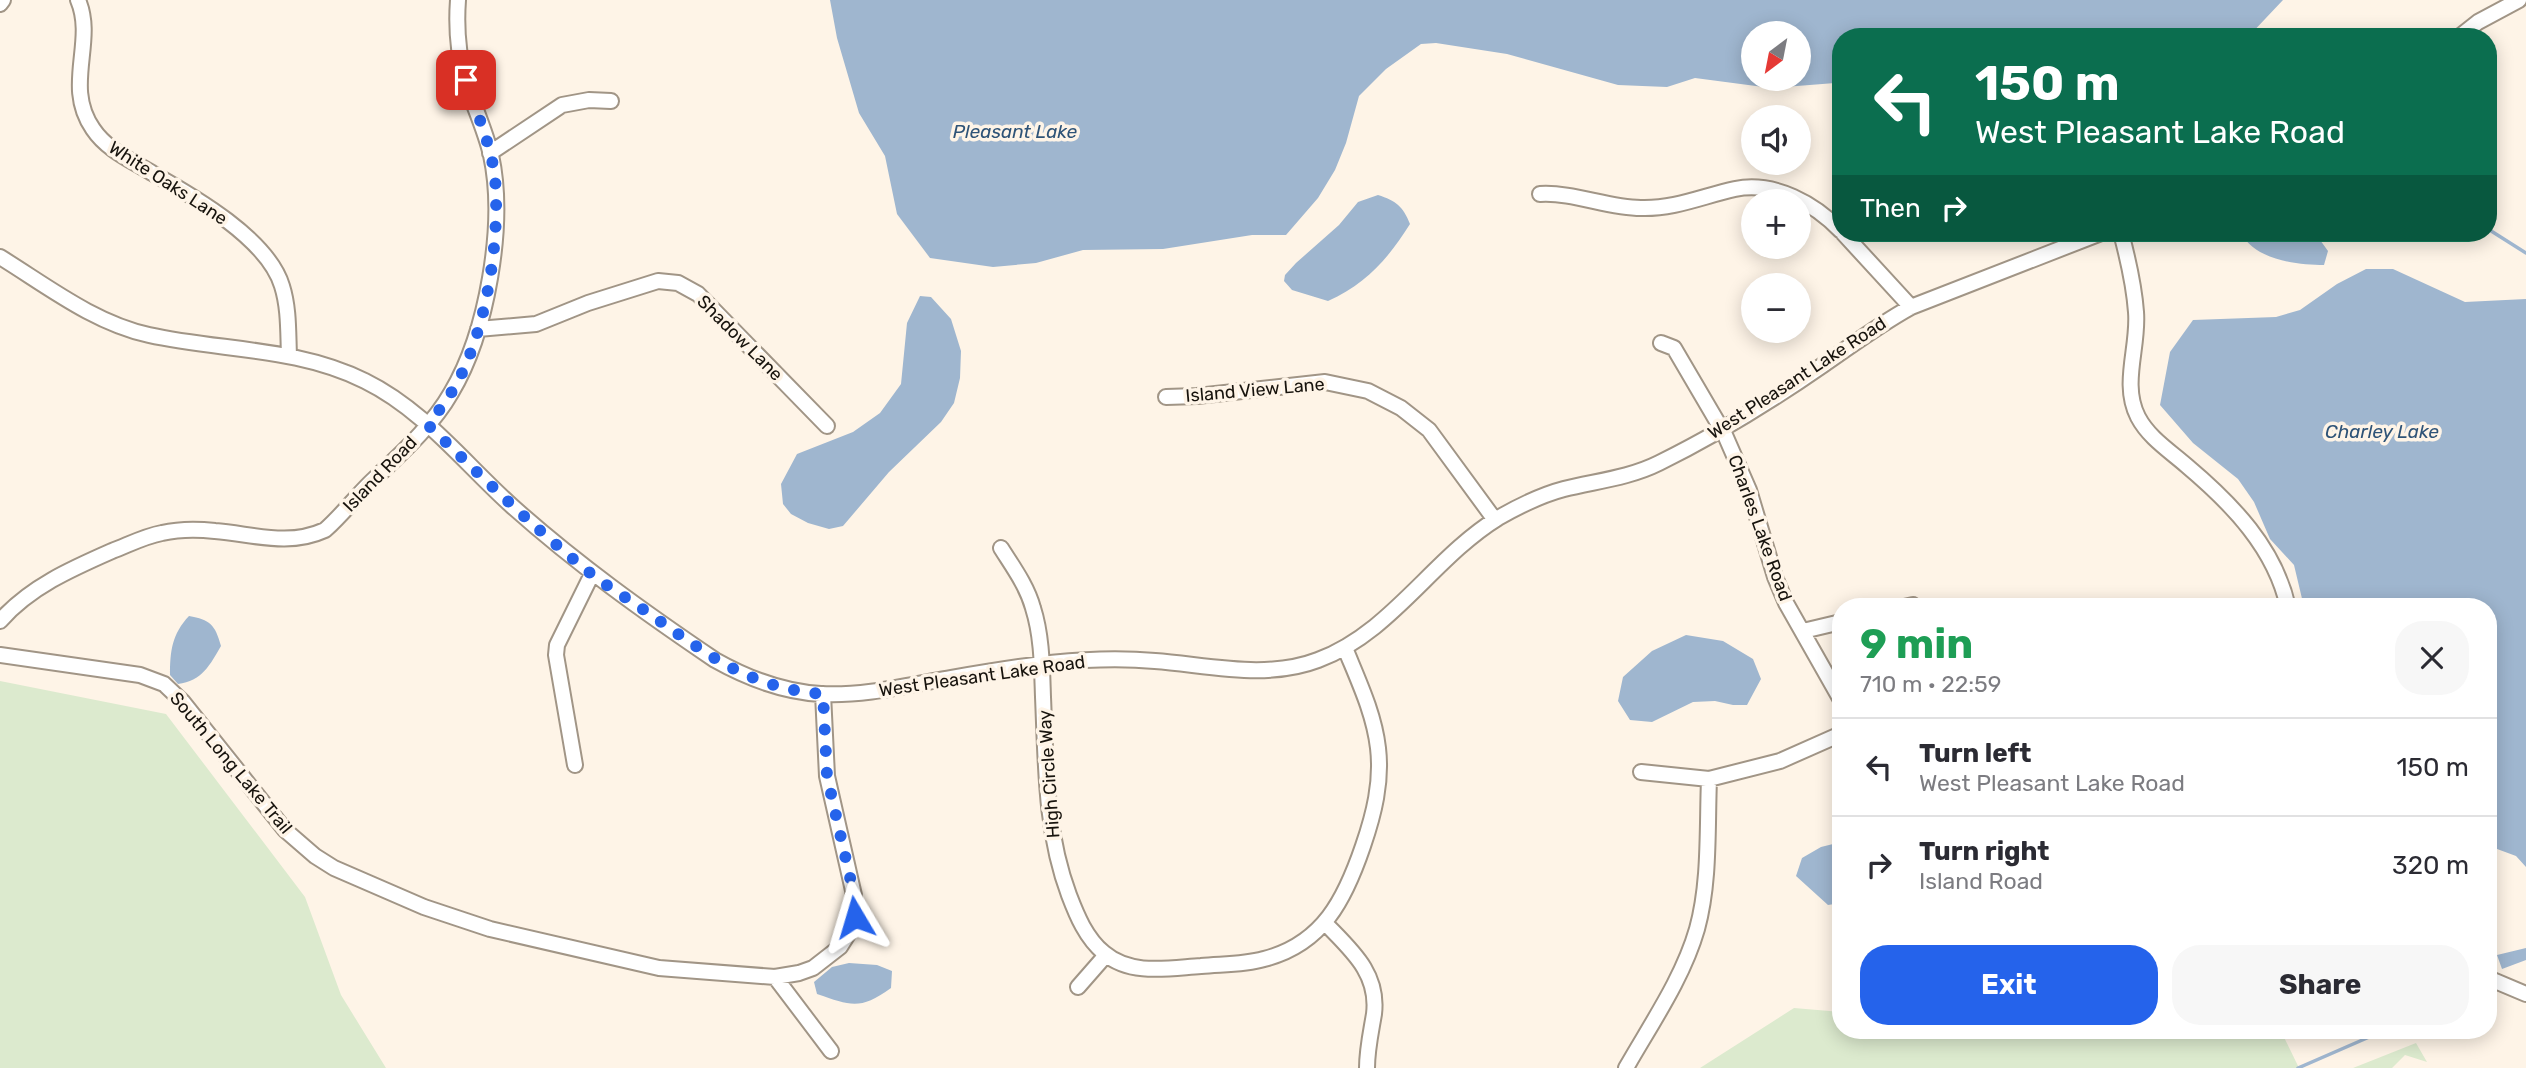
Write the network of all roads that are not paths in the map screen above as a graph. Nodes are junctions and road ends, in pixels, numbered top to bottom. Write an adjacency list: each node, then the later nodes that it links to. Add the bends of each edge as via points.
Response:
1 (78, 0): 16 (street, White Oaks Lane, via 83,16 79,91 86,118 116,151 205,205 258,249 279,278 287,302)
2 (458, 0): 6 (street, Island Road, via 462,65)
3 (2519, 0): 4 (street)
4 (2470, 28)
5 (611, 101): 6 (street, via 562,105)
6 (490, 153): 14 (street, Island Road, via 495,177 494,239)
7 (1540, 194): 8 (street, via 1652,208 1689,203 1737,188 1762,189 1812,206)
8 (1832, 223)
9 (1851, 242): 13 (street)
10 (2078, 242): 13 (street, West Pleasant Lake Road)
11 (2123, 242): 24 (street, via 2136,312 2129,378 2136,414 2144,427 2244,522 2275,565)
12 (0, 257): 16 (street, West Pleasant Lake Road, via 79,307 124,328 173,340)
13 (1911, 307): 20 (street, West Pleasant Lake Road)
14 (478, 329): 18 (street, Island Road, via 463,372); 19 (street, Shadow Lane, via 536,324 647,284 678,283 698,294)
15 (1661, 343): 20 (street, Charles Lake Road, via 1674,348)
16 (289, 355): 18 (street, West Pleasant Lake Road, via 367,381)
17 (1166, 397): 21 (street, Island View Lane, via 1325,382 1368,391 1429,429)
18 (428, 425): 23 (street, West Pleasant Lake Road, via 498,494); 25 (street, Island Road, via 325,530 312,536 284,540 216,531 160,533 66,571 23,598)
19 (827, 426)
20 (1721, 428): 21 (street, West Pleasant Lake Road, via 1634,474 1551,493); 27 (street, Charles Lake Road, via 1749,490 1775,578)
21 (1495, 520): 28 (street, West Pleasant Lake Road)
22 (1000, 548): 30 (street, High Circle Way, via 1034,608)
23 (592, 574): 32 (street, West Pleasant Lake Road, via 731,669 772,685); 34 (street, via 556,655)
24 (2285, 598)
25 (0, 621)
26 (1832, 624): 27 (street)
27 (1803, 631): 31 (street, Charles Lake Road)
28 (1345, 648): 30 (street, West Pleasant Lake Road, via 1314,662 1274,670 1136,660); 37 (street, via 1373,723 1379,781 1374,814 1352,880)
29 (0, 655): 39 (street, South Long Lake Trail, via 140,675 164,684 299,844 334,868 424,907 490,929 622,961 697,973)
30 (1041, 665): 32 (street, West Pleasant Lake Road, via 868,692); 38 (street, High Circle Way, via 1054,846 1085,930)
31 (1832, 684)
32 (823, 694): 39 (street, South Long Lake Trail, via 827,776 855,917 841,947 826,960 799,973)
33 (1832, 738): 36 (street, via 1780,761)
34 (575, 765)
35 (1641, 772): 36 (street)
36 (1709, 779): 45 (street, via 1705,883 1697,931)
37 (1325, 922): 38 (street, via 1298,945 1251,962 1142,969); 44 (street, via 1363,964 1373,988)
38 (1105, 955): 41 (street)
39 (775, 977): 43 (street)
40 (2497, 982): 42 (street)
41 (1078, 987)
42 (2526, 994)
43 (831, 1051)
44 (1367, 1068)
45 (1626, 1068)

